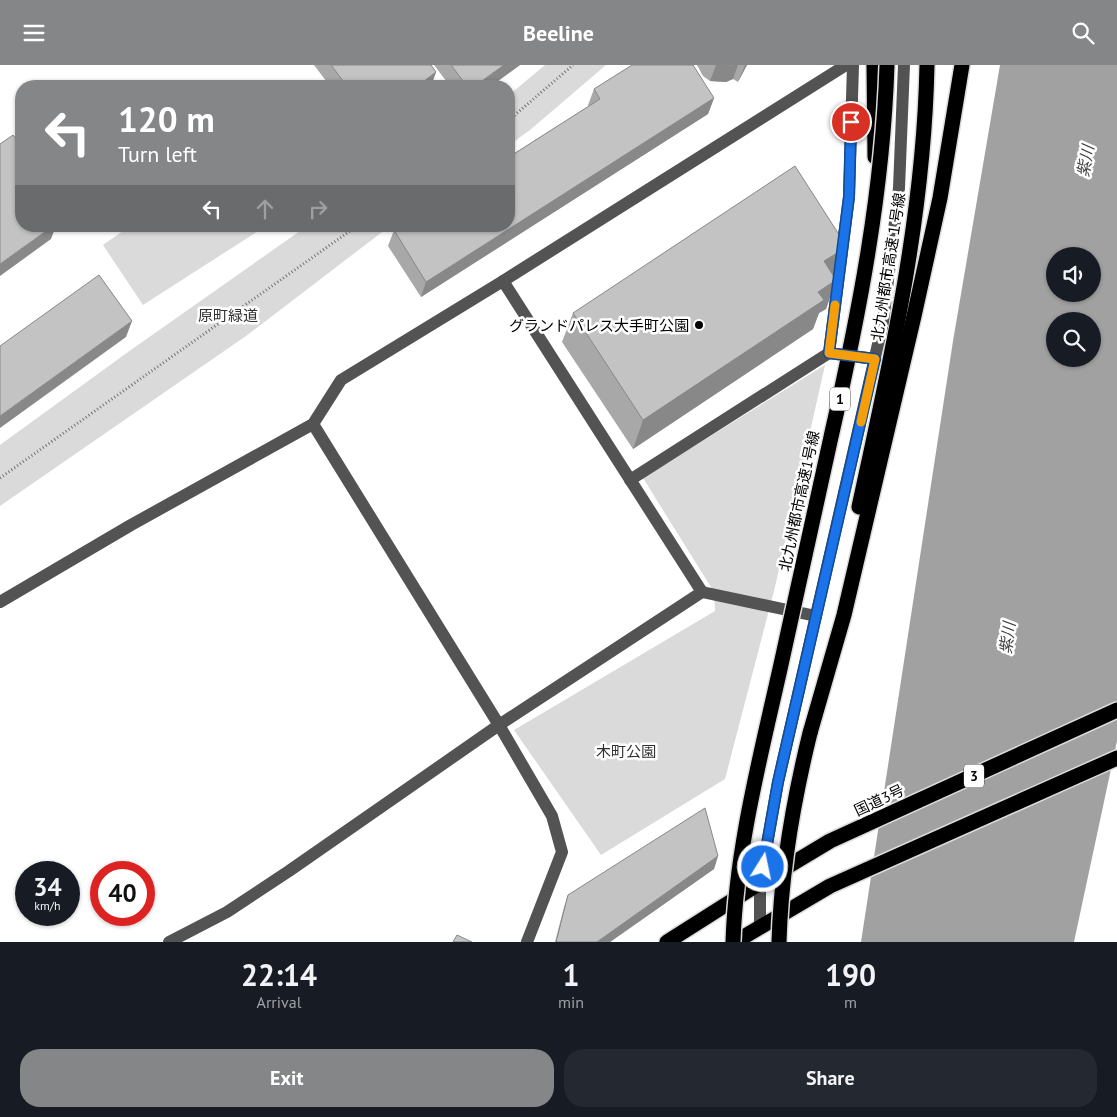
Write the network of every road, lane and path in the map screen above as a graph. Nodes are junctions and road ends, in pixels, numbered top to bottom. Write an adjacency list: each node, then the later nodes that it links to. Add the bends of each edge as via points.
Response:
1 (573, 65): 9 (path)
2 (846, 65): 12 (street)
3 (853, 65): 13 (street, via 849,197)
4 (874, 65): 10 (highway, bridge)
5 (887, 65): 10 (highway, 北九州都市高速1号線 / 1, bridge)
6 (904, 65): 14 (street, via 899,188 883,322)
7 (926, 65): 23 (highway, 北九州都市高速１号線, via 917,207 900,317)
8 (962, 65): 23 (highway, via 940,198 914,316 844,615)
9 (515, 115)
10 (874, 218): 30 (highway, 北九州都市高速1号線 / 1, bridge, via 858,315 750,810 734,912)
11 (348, 232): 16 (path)
12 (503, 281): 15 (street, via 341,380); 17 (street)
13 (829, 353): 14 (street); 17 (street)
14 (875, 359): 20 (street)
15 (313, 424): 19 (street); 22 (street)
16 (0, 478)
17 (630, 480): 18 (street)
18 (702, 593): 20 (street); 22 (street)
19 (0, 602)
20 (816, 616): 25 (street, via 778,782)
21 (1117, 710): 25 (highway, 国道3号 / 3, via 830,841)
22 (499, 725): 27 (street, via 227,912); 28 (street, via 552,816 562,852)
23 (810, 733): 31 (highway, 北九州都市高速１号線, bridge, via 792,811 780,904)
24 (1117, 758): 26 (highway, via 830,886)
25 (760, 883): 26 (street); 29 (highway, 国道3号 / 3)
26 (760, 926): 30 (highway)
27 (169, 942)
28 (527, 942)
29 (667, 942)
30 (734, 942)
31 (779, 942)

